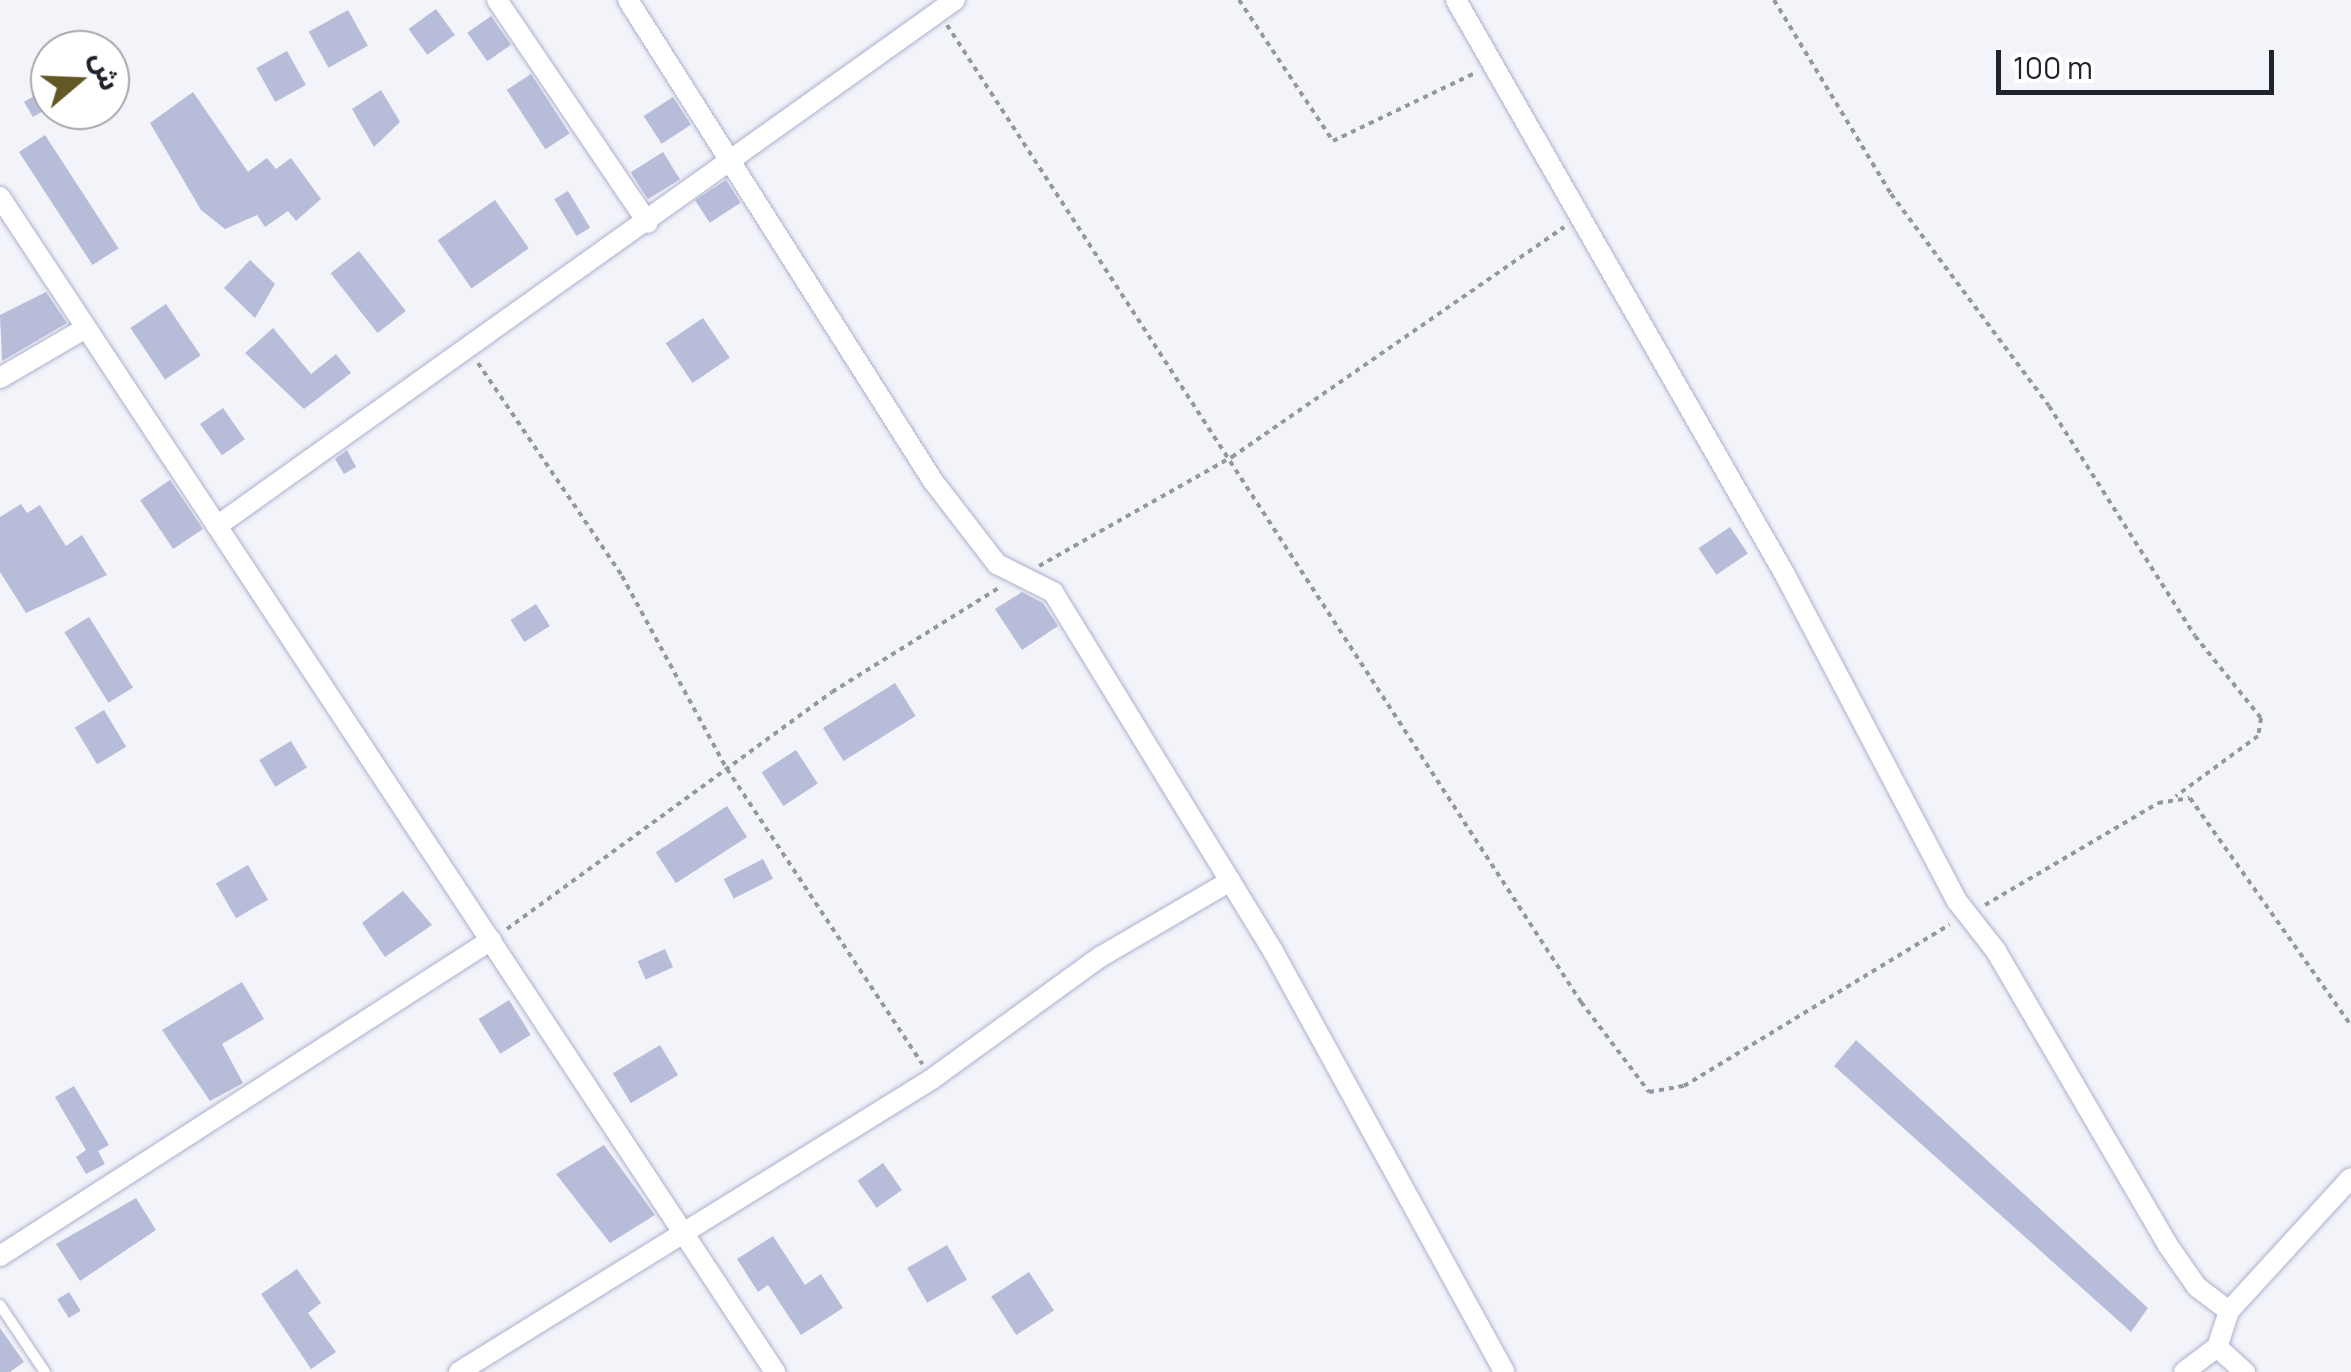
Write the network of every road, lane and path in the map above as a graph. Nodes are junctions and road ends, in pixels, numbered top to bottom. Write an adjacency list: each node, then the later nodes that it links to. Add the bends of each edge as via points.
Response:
1 (497, 0): 10 (street)
2 (628, 0): 8 (street)
3 (1239, 0): 7 (path, via 1333,141)
4 (1456, 0): 7 (street)
5 (1774, 0): 15 (path, via 1891,194 2049,406 2196,636 2260,718 2258,736)
6 (947, 6): 8 (street); 17 (path, via 1581,1002 1649,1092 1684,1086)
7 (1494, 64): 17 (street)
8 (732, 161): 10 (street); 16 (street, via 933,481 997,564 1053,592)
9 (0, 197): 11 (street)
10 (648, 222): 12 (street)
11 (86, 328): 13 (street); 14 (street)
12 (463, 343): 14 (street); 20 (path, via 622,576 727,770)
13 (0, 378)
14 (218, 526): 18 (street)
15 (2174, 798): 17 (path); 19 (path, via 2200,808)
16 (1230, 881): 20 (street, via 1038,998); 30 (street)
17 (1968, 914): 25 (street, via 2167,1244)
18 (491, 940): 22 (street); 23 (street)
19 (2351, 1026)
20 (932, 1079): 22 (street)
21 (2351, 1178): 25 (street)
22 (684, 1232): 28 (street); 29 (street)
23 (0, 1256)
24 (0, 1305): 27 (lane)
25 (2229, 1311): 26 (street)
26 (2217, 1347): 31 (street); 32 (street)
27 (45, 1372)
28 (458, 1372)
29 (776, 1372)
30 (1504, 1372)
31 (2184, 1372)
32 (2245, 1372)

